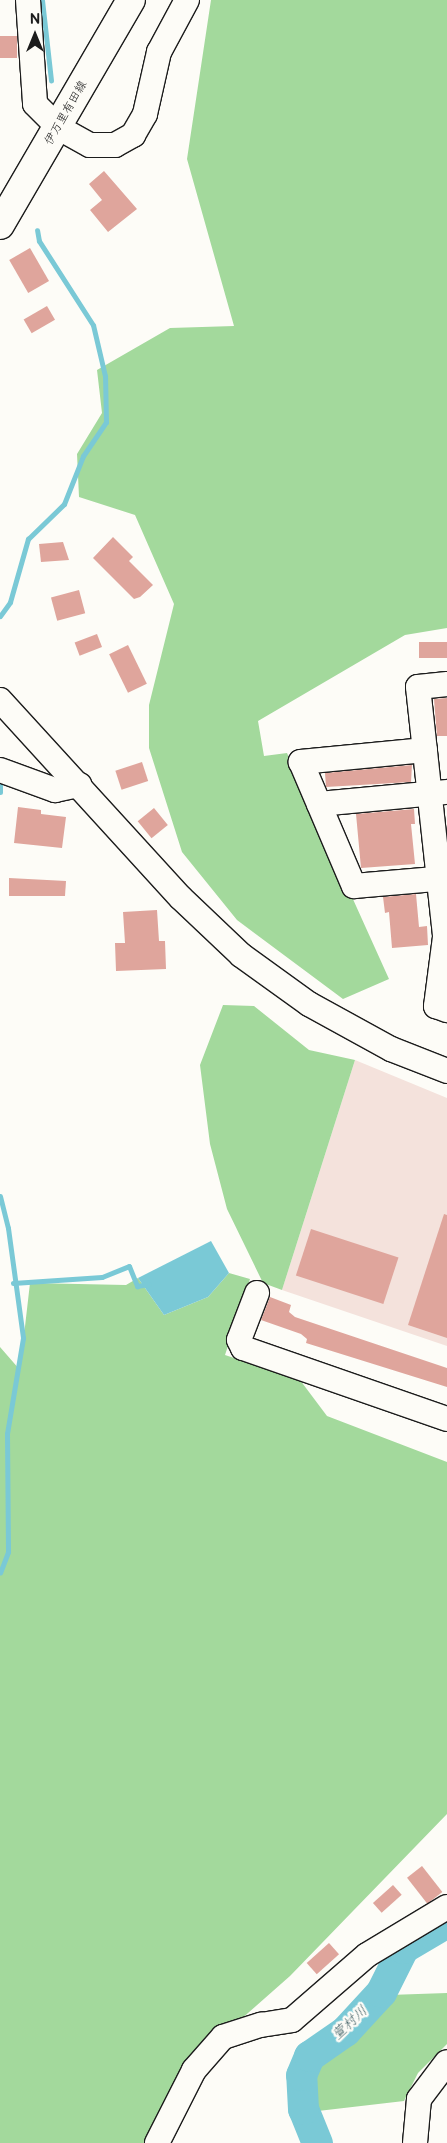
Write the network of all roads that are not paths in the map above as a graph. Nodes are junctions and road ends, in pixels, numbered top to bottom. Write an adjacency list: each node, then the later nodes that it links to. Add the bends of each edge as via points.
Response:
1 (28, 0): 4 (street, via 35,104)
2 (131, 0): 4 (main road, 伊万里有田線)
3 (187, 0): 4 (street, via 159,52 145,114 133,135 115,145 90,145)
4 (58, 128): 5 (main road, 伊万里有田線)
5 (0, 225)
6 (447, 684): 8 (street, via 418,687)
7 (0, 700): 10 (street)
8 (425, 750): 11 (street); 12 (street, via 301,762)
9 (5, 771): 10 (street, via 55,790)
10 (79, 785): 16 (street, via 181,898 241,954 309,1004 391,1048)
11 (438, 793): 12 (street); 13 (street)
12 (319, 804): 13 (street, via 354,886)
13 (443, 879): 14 (street)
14 (446, 937): 15 (street, via 436,1006)
15 (447, 1010)
16 (447, 1072)
17 (257, 1293): 18 (street, via 239,1340 243,1348)
18 (447, 1419)
19 (447, 1907): 21 (street, via 367,1955 292,2020 261,2024 223,2037 194,2070)
20 (447, 2062): 22 (street, via 419,2099)
21 (157, 2143)
22 (415, 2143)

